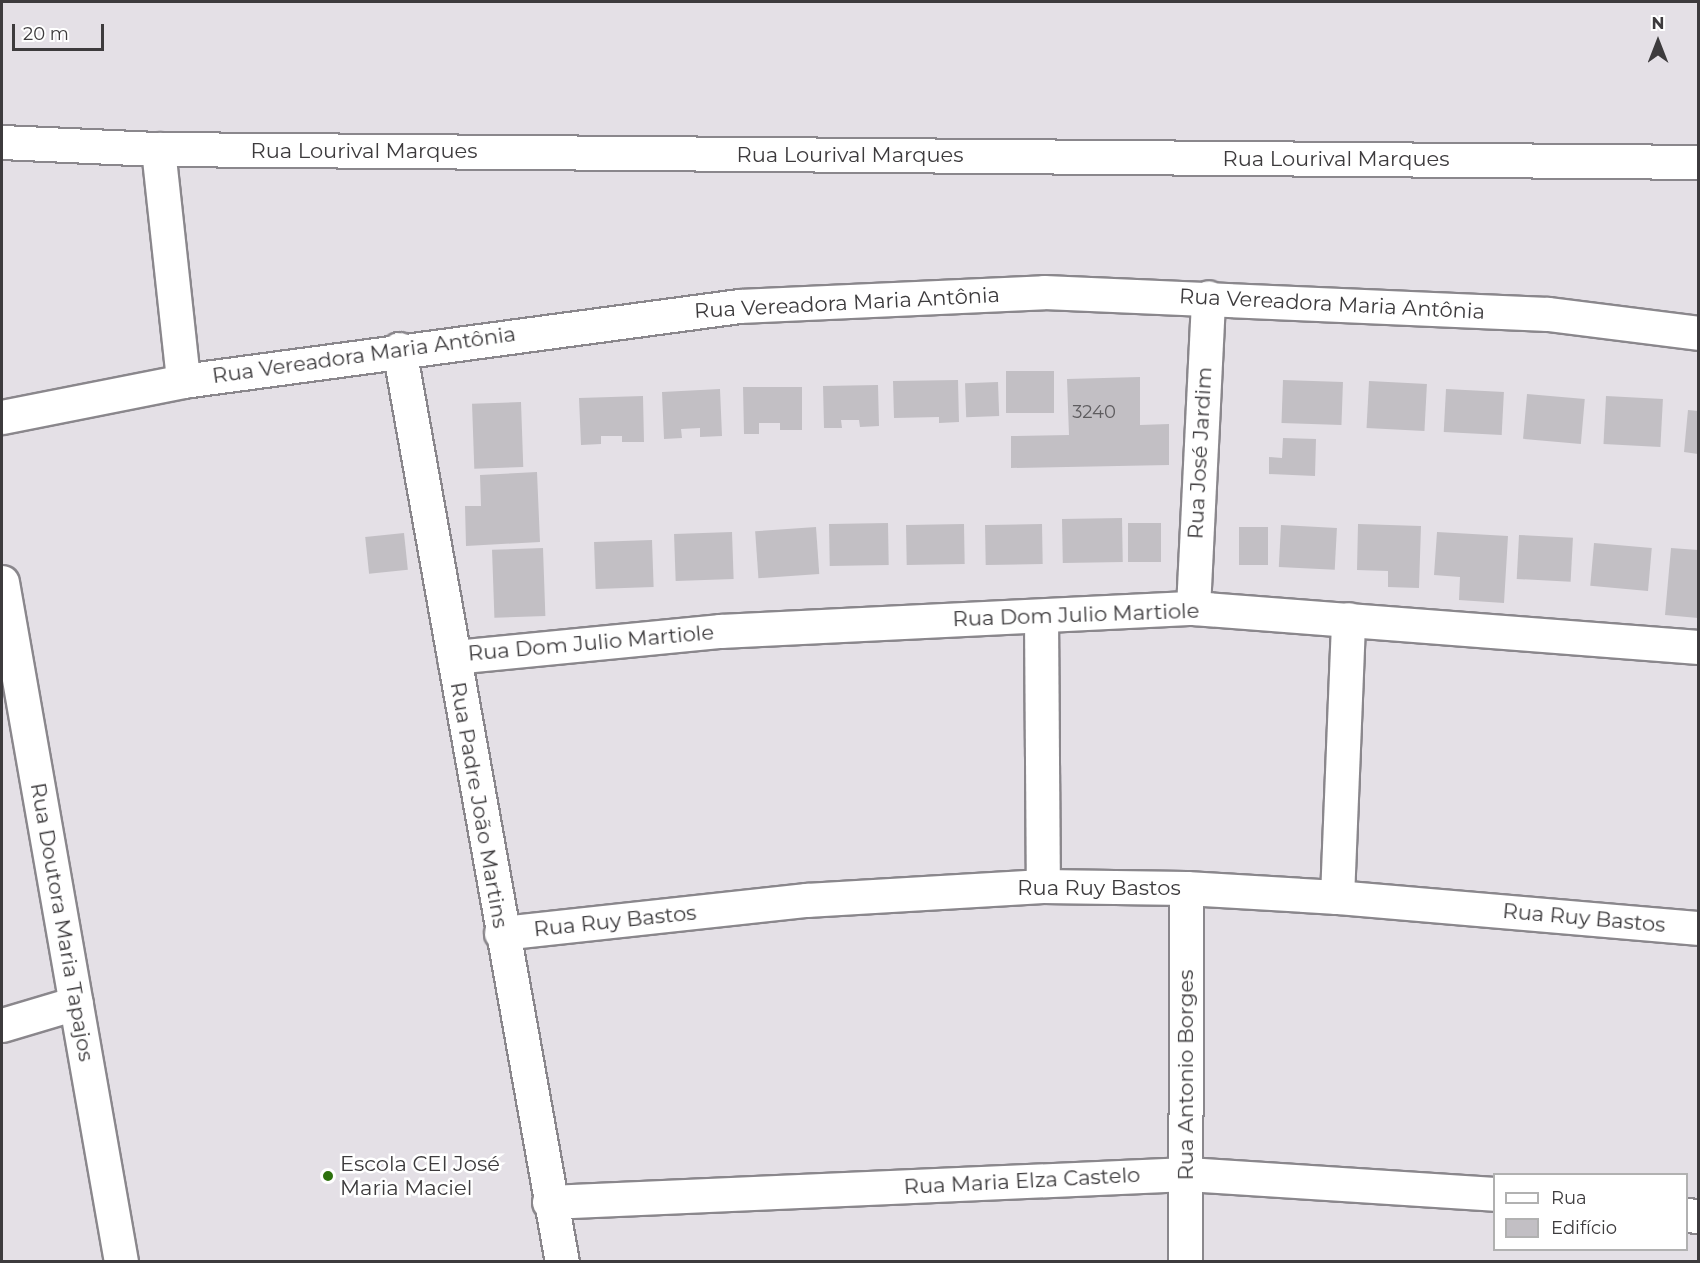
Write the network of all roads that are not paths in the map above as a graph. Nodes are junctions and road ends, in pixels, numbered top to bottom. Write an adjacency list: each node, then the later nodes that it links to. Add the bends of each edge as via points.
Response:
1 (2, 142): 2 (street, Rua Lourival Marques)
2 (158, 149): 3 (street, Rua Lourival Marques); 7 (street)
3 (1698, 162)
4 (1208, 297): 5 (street, Rua Vereadora Maria Antônia, via 1548,314); 6 (street, Rua Vereadora Maria Antônia, via 1044,292 739,306); 10 (street, Rua José Jardim)
5 (1698, 333)
6 (399, 349): 7 (street, Rua Vereadora Maria Antônia); 14 (street, Rua Padre João Martins)
7 (183, 381): 8 (street, Rua Vereadora Maria Antônia)
8 (2, 417)
9 (2, 582): 15 (street, Rua Doutora Maria Tapajos)
10 (1193, 608): 11 (street, Rua Dom Julio Martiole); 12 (street, Rua Dom Julio Martiole)
11 (1041, 616): 14 (street, Rua Dom Julio Martiole, via 720,631); 16 (street)
12 (1348, 619): 13 (street, Rua Dom Julio Martiole); 18 (street)
13 (1698, 647)
14 (454, 657): 20 (street, Rua Padre João Martins)
15 (15, 731): 21 (street, Rua Doutora Maria Tapajos)
16 (1043, 886): 17 (street, Rua Ruy Bastos); 20 (street, Rua Ruy Bastos, via 806,900)
17 (1185, 888): 18 (street, Rua Ruy Bastos); 23 (street, Rua Antonio Borges)
18 (1337, 897): 19 (street, Rua Ruy Bastos)
19 (1698, 928)
20 (501, 933): 25 (street, Rua Padre João Martins)
21 (76, 1003): 22 (street); 26 (street, Rua Doutora Maria Tapajos)
22 (2, 1025)
23 (1186, 1174): 24 (street, Rua Maria Elza Castelo); 25 (street, Rua Maria Elza Castelo); 28 (street, Rua Antonio Borges)
24 (1493, 1194)
25 (549, 1202): 27 (street, Rua Padre João Martins)
26 (121, 1262)
27 (562, 1262)
28 (1185, 1262)

